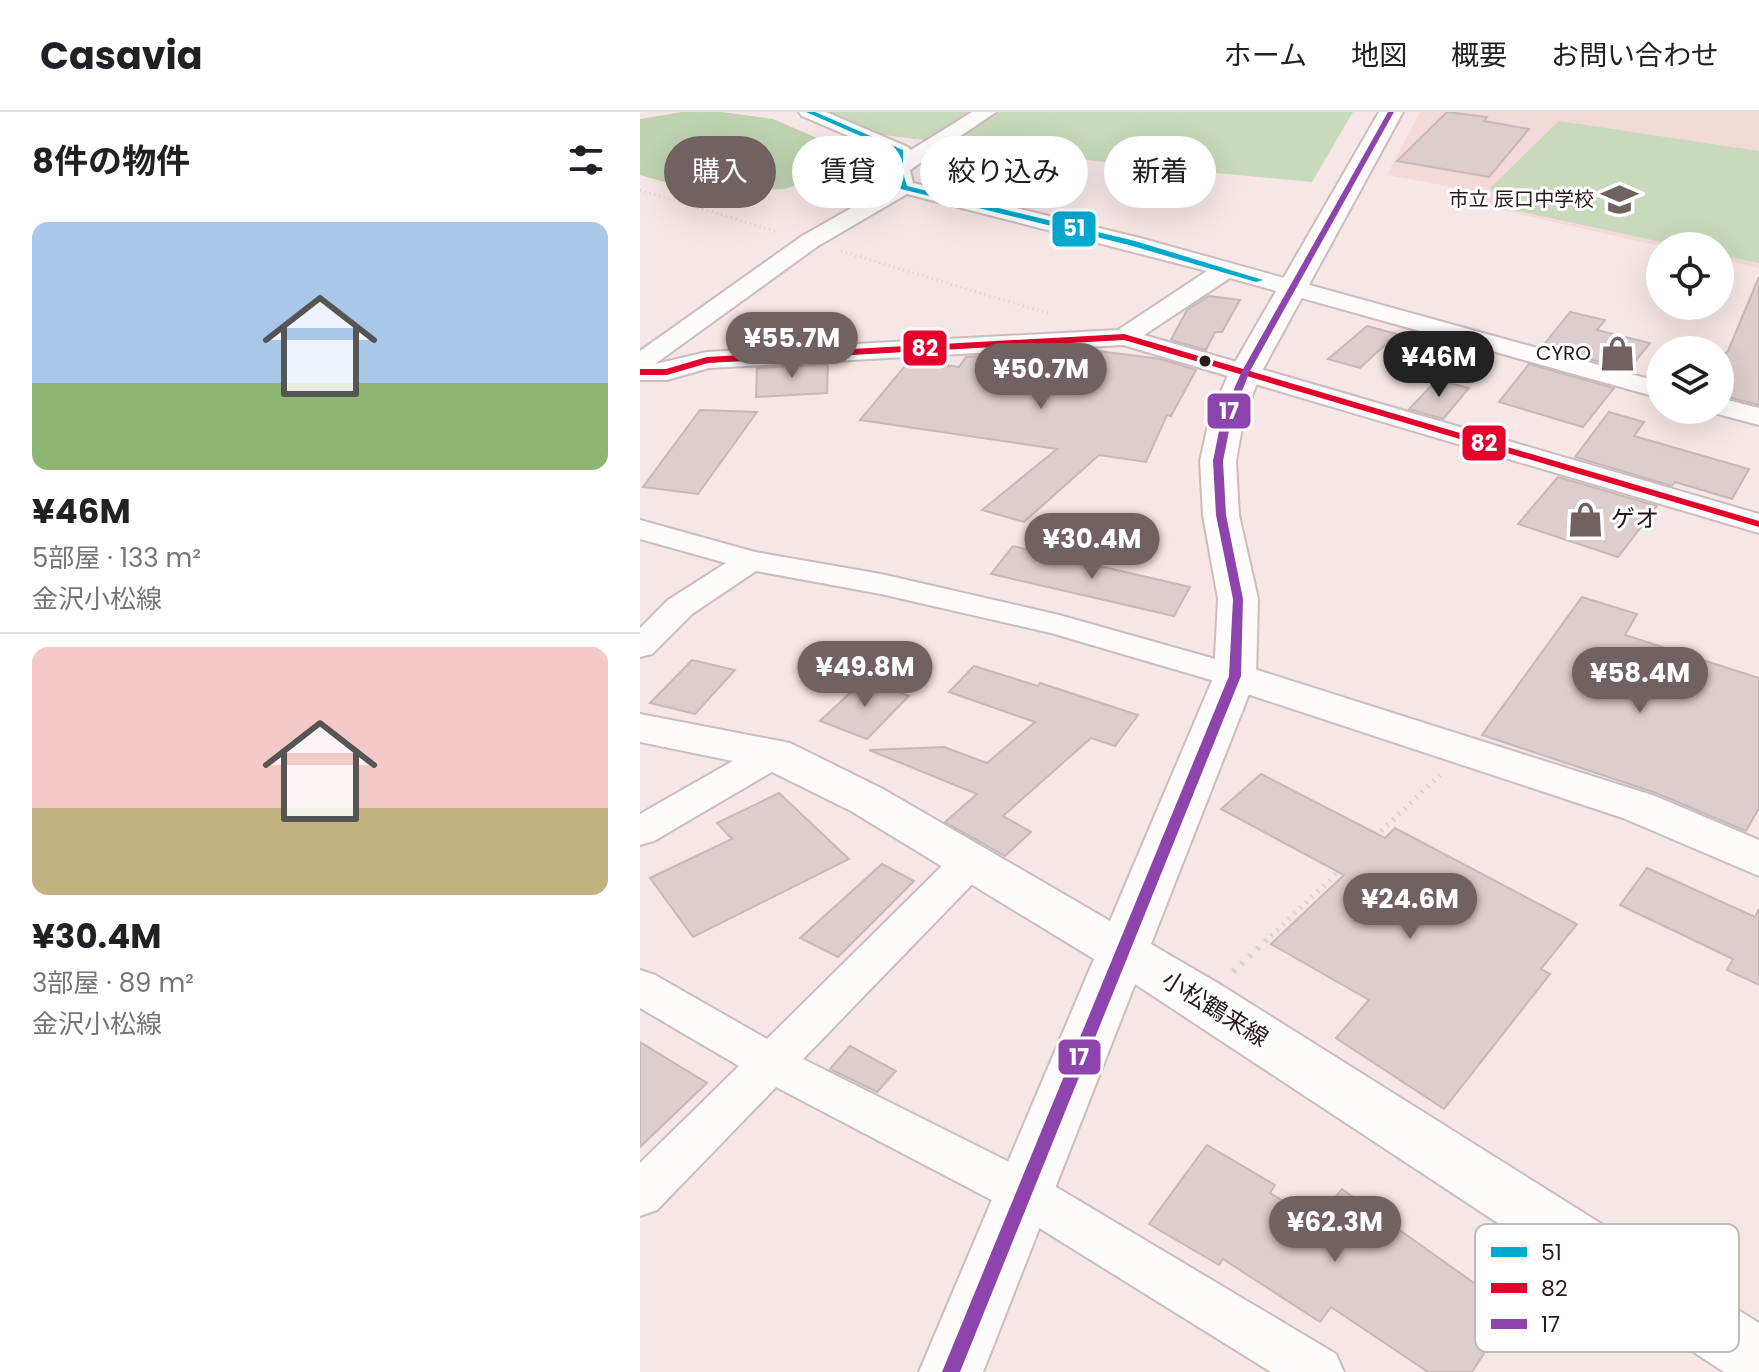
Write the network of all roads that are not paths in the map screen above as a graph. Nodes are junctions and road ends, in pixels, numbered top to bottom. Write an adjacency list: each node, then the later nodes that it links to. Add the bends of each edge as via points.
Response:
1 (809, 112): 4 (street)
2 (986, 112): 5 (street)
3 (1391, 112): 9 (main road)
4 (866, 136)
5 (904, 174)
6 (904, 177): 8 (street)
7 (857, 208): 11 (street)
8 (1225, 270): 9 (street); 10 (street)
9 (1293, 289): 12 (main road); 14 (street)
10 (1124, 337): 12 (street); 13 (street, via 721,359)
11 (640, 363)
12 (1246, 371): 18 (street); 22 (main road, via 1227,416 1218,461 1221,515 1238,599)
13 (653, 372): 15 (street)
14 (1646, 386)
15 (640, 393)
16 (1734, 410): 17 (street)
17 (1759, 417)
18 (1759, 524)
19 (640, 529): 20 (street)
20 (751, 561): 21 (street, via 680,607); 22 (street, via 1059,625)
21 (640, 647)
22 (1235, 676): 26 (main road, via 1639,807); 28 (main road)
23 (640, 728): 24 (main road, 小松鶴来線)
24 (774, 754): 25 (street); 27 (main road, 小松鶴来線, via 867,800)
25 (640, 831)
26 (1759, 859)
27 (970, 862): 28 (main road, 小松鶴来線); 30 (street)
28 (1124, 952): 31 (main road); 33 (main road, 小松鶴来線)
29 (640, 987): 30 (street)
30 (771, 1063): 31 (street); 32 (street)
31 (1024, 1193): 36 (main road); 37 (street)
32 (640, 1195)
33 (1550, 1224)
34 (1739, 1346): 35 (main road, 小松鶴来線)
35 (1759, 1359)
36 (951, 1372)
37 (1318, 1372)

